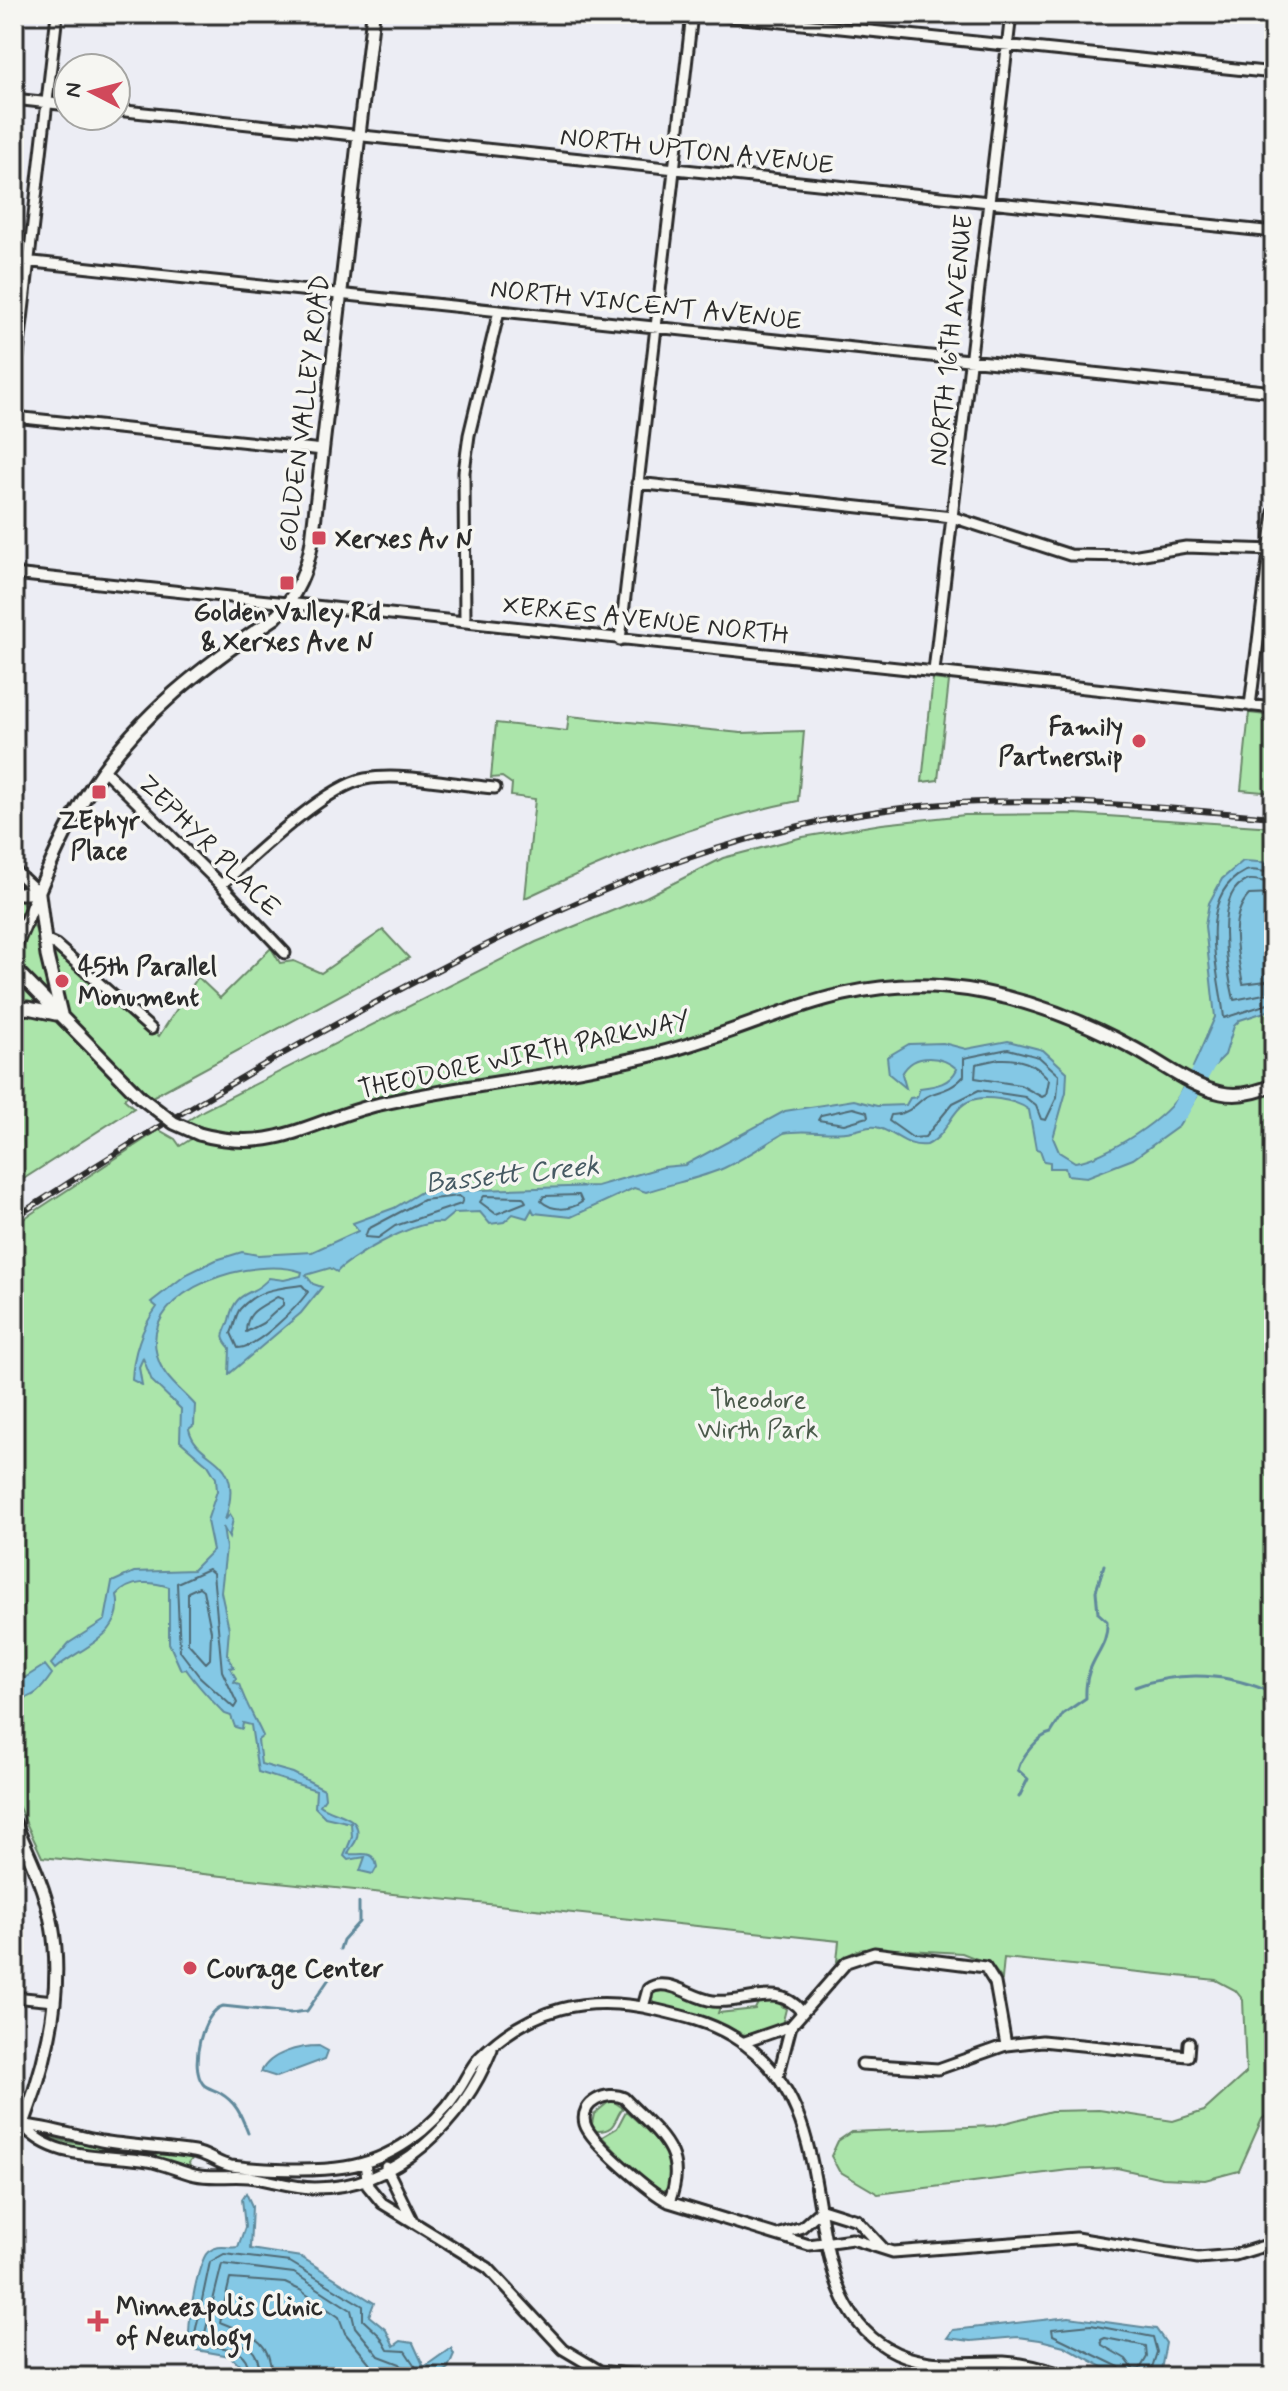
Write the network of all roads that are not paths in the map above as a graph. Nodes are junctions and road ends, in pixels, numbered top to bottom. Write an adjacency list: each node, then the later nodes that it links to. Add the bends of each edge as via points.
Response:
1 (57, 14): 9 (street)
2 (373, 14): 12 (street, GOLDEN VALLEY ROAD)
3 (692, 14): 13 (street)
4 (706, 14): 6 (street)
5 (1011, 14): 6 (street, NORTH 16TH AVENUE)
6 (1008, 46): 7 (street); 14 (street, NORTH 16TH AVENUE)
7 (1274, 73)
8 (14, 99): 9 (street)
9 (47, 102): 10 (street); 17 (street)
10 (52, 103)
11 (132, 112): 12 (street, NORTH UPTON AVENUE)
12 (358, 137): 13 (street, NORTH UPTON AVENUE); 18 (street, GOLDEN VALLEY ROAD)
13 (675, 169): 14 (street, NORTH UPTON AVENUE); 20 (street)
14 (988, 204): 15 (street, NORTH UPTON AVENUE); 21 (street, NORTH 16TH AVENUE)
15 (1274, 232)
16 (14, 260): 17 (street, NORTH VINCENT AVENUE)
17 (29, 262): 18 (street, NORTH VINCENT AVENUE); 22 (street)
18 (340, 294): 19 (street, NORTH VINCENT AVENUE); 25 (street, GOLDEN VALLEY ROAD)
19 (499, 311): 20 (street, NORTH VINCENT AVENUE); 32 (street, via 464,472)
20 (657, 327): 21 (street, NORTH VINCENT AVENUE); 26 (street)
21 (970, 360): 23 (street, NORTH VINCENT AVENUE); 28 (street, NORTH 16TH AVENUE)
22 (14, 390)
23 (1274, 392)
24 (14, 417): 25 (street)
25 (323, 450): 31 (street, GOLDEN VALLEY ROAD, via 309,562)
26 (637, 483): 28 (street); 33 (street)
27 (1274, 512): 29 (street)
28 (952, 517): 29 (street, via 1070,555 1132,556 1186,547); 34 (street, NORTH 16TH AVENUE)
29 (1272, 550): 35 (street)
30 (14, 574): 31 (street, XERXES AVENUE NORTH)
31 (290, 603): 32 (street, XERXES AVENUE NORTH); 37 (street, GOLDEN VALLEY ROAD, via 166,698)
32 (465, 620): 33 (street, XERXES AVENUE NORTH)
33 (620, 640): 34 (street, XERXES AVENUE NORTH)
34 (934, 671): 35 (street, XERXES AVENUE NORTH)
35 (1250, 706): 36 (street, XERXES AVENUE NORTH)
36 (1274, 708)
37 (103, 769): 40 (street, ZEPHYR PLACE); 42 (street, GOLDEN VALLEY ROAD)
38 (495, 788): 40 (street, via 361,779 320,802)
39 (14, 870): 42 (street)
40 (221, 885): 45 (street, ZEPHYR PLACE)
41 (14, 893): 42 (street)
42 (39, 893): 43 (street); 44 (street, GOLDEN VALLEY ROAD)
43 (45, 940): 48 (street); 49 (street)
44 (14, 949)
45 (285, 953)
46 (14, 968): 48 (street, THEODORE WIRTH PARKWAY)
47 (14, 1010): 48 (street)
48 (62, 1016): 50 (street, THEODORE WIRTH PARKWAY, bridge, via 140,1097 174,1123 239,1142 271,1140 377,1105 658,1054 809,1001 878,987 968,989 1034,1004 1119,1041 1204,1087 1235,1095)
49 (151, 1029)
50 (1274, 1085)
51 (14, 1822): 53 (street, via 50,1916)
52 (14, 1997): 53 (street)
53 (54, 2001): 63 (street)
54 (643, 2007): 55 (street, via 648,1989 662,1984 713,2001 775,1995); 57 (street, via 708,2024); 60 (street, via 613,2001 564,2006 522,2024)
55 (802, 2012): 56 (street); 59 (street, via 837,1970 868,1953 978,1964 989,1970 995,1983)
56 (791, 2026): 57 (street); 62 (street)
57 (742, 2043): 62 (street)
58 (1189, 2043): 59 (street, via 1188,2056 1042,2041)
59 (1006, 2045): 61 (street, via 938,2069)
60 (492, 2048): 65 (street, via 479,2058 442,2113); 67 (street, via 453,2119 424,2147)
61 (862, 2064)
62 (778, 2077): 70 (street, via 803,2123)
63 (23, 2125): 64 (street); 66 (street, via 196,2152 226,2165 326,2169); 68 (street, via 35,2140 59,2149 149,2161 196,2175 317,2188)
64 (14, 2145)
65 (382, 2157): 66 (street); 67 (street)
66 (365, 2163): 68 (street)
67 (387, 2169): 68 (street); 71 (street)
68 (366, 2178): 71 (street, via 382,2203)
69 (669, 2202): 69 (street, via 678,2171 666,2141 624,2098 604,2095 592,2103 587,2128 640,2184); 72 (street)
70 (822, 2209): 72 (street, via 802,2227); 73 (street); 75 (street, via 857,2220)
71 (411, 2218): 77 (street, via 488,2268 551,2338 580,2361 622,2376)
72 (780, 2234): 73 (street, via 809,2245)
73 (828, 2242): 75 (street, via 852,2239); 78 (street, via 850,2313 891,2350 942,2364 1026,2364)
74 (1271, 2244): 75 (street, via 1235,2255 1198,2258 1076,2238); 76 (street)
75 (885, 2250)
76 (1274, 2261)
77 (654, 2377)
78 (1069, 2377)

